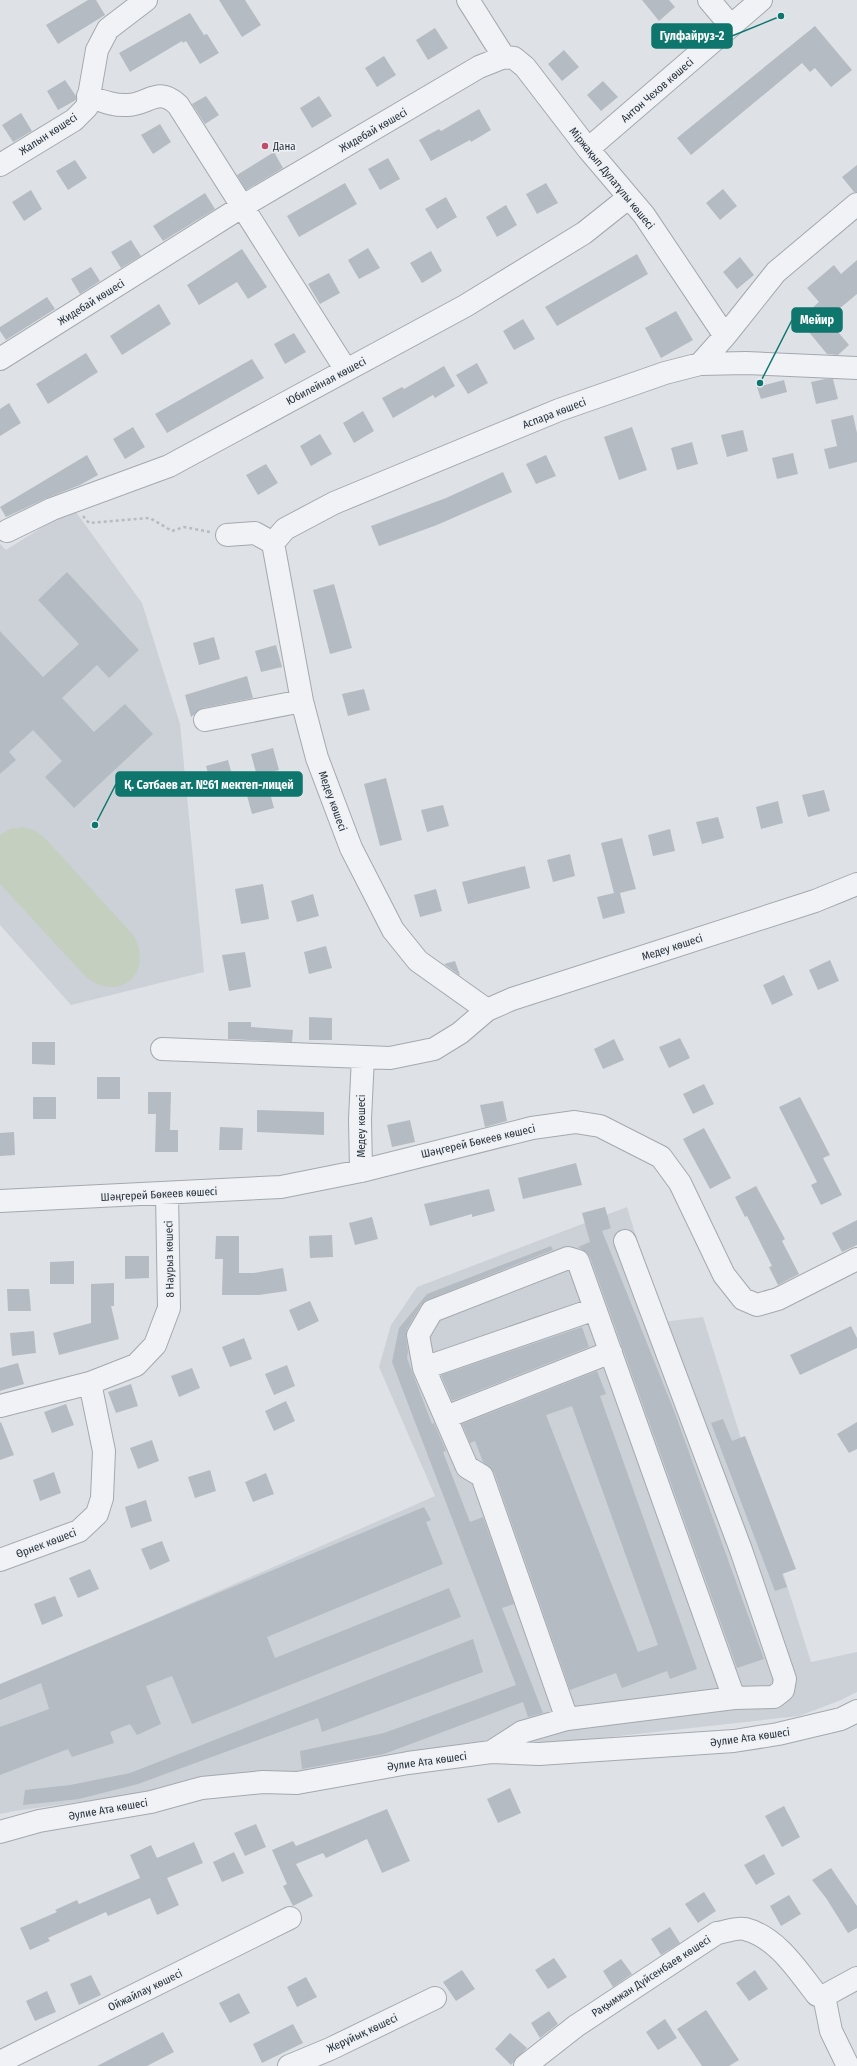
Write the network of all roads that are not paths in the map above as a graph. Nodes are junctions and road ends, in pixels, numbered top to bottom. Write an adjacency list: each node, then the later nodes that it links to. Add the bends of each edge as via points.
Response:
1 (146, 0): 7 (street, Жалын көшесі, via 108,29 97,50)
2 (468, 0): 6 (street)
3 (709, 0): 5 (street)
4 (761, 0): 5 (street, Антон Чехов көшесі)
5 (731, 26): 8 (street, Антон Чехов көшесі)
6 (504, 57): 8 (street, Міржақып Дулатұлы көшесі, via 514,58 525,67); 12 (street, Жидебай көшесі, via 479,67)
7 (88, 96): 9 (street, Жалын көшесі, via 87,107 74,120); 12 (street, via 113,105 130,105 157,96 169,97 178,105)
8 (588, 149): 10 (street, Міржақып Дулатұлы көшесі)
9 (0, 165)
10 (628, 198): 13 (street, Міржақып Дулатұлы көшесі, via 644,215); 17 (street, Юбилейная көшесі, via 584,233 472,302)
11 (857, 204): 13 (street, via 776,272)
12 (243, 206): 14 (street, Жидебай көшесі); 17 (street)
13 (725, 336): 15 (street)
14 (0, 359)
15 (700, 364): 16 (street, Аспара көшесі, via 746,363); 20 (street, Аспара көшесі, via 665,373 559,410 334,503 286,529)
16 (857, 368)
17 (346, 370): 18 (street, Юбилейная көшесі, via 170,466 52,508)
18 (7, 531)
19 (227, 536): 20 (street, via 255,533)
20 (273, 543): 21 (street, Медеу көшесі)
21 (302, 702): 22 (street); 24 (street, Медеу көшесі, via 317,758 351,848 392,930 418,961)
22 (204, 720)
23 (857, 884): 24 (street, Медеу көшесі, via 815,901)
24 (486, 1010): 26 (street, Медеу көшесі, via 460,1033 434,1049 390,1058)
25 (162, 1049): 26 (street, Медеу көшесі)
26 (363, 1058): 27 (street, Медеу көшесі)
27 (361, 1170): 28 (street, Шәңгерей Бөкеев көшесі, via 281,1187); 31 (street, Шәңгерей Бөкеев көшесі, via 532,1128 575,1122 600,1126 661,1157 680,1183 724,1275 744,1300 757,1305 778,1299)
28 (167, 1193): 29 (street, Шәңгерей Бөкеев көшесі); 35 (street, 8 Наурыз көшесі, via 169,1308 155,1344 136,1365)
29 (0, 1201)
30 (625, 1241): 39 (street, via 742,1550 785,1679 783,1690 774,1697)
31 (857, 1259)
32 (595, 1309): 33 (street); 34 (street); 34 (street, via 578,1261 568,1258 432,1311 418,1335)
33 (611, 1352): 37 (street); 39 (street)
34 (424, 1368): 37 (street)
35 (90, 1383): 36 (street, 8 Наурыз көшесі); 38 (street, Өрнек көшесі, via 104,1451 102,1498 97,1514 79,1531)
36 (0, 1406)
37 (446, 1417): 41 (street, via 467,1468 482,1476)
38 (0, 1560)
39 (734, 1698): 41 (street)
40 (857, 1711): 42 (street, Әулие Ата көшесі, via 841,1719 778,1734 734,1741 539,1754)
41 (567, 1719): 42 (street, via 522,1732)
42 (491, 1752): 43 (street, Әулие Ата көшесі, via 408,1762 297,1783 263,1782 202,1788 151,1802 39,1821)
43 (0, 1832)
44 (290, 1918): 48 (street, Ойжайлау көшесі)
45 (857, 1978): 46 (street)
46 (824, 1996): 50 (street, Рақымжан Дүйсенбаев көшесі, via 817,1995 786,1954 770,1942 744,1929 717,1933 576,2026); 51 (street, via 832,2031)
47 (435, 1998): 49 (street, Жерұйық көшесі, via 330,2049)
48 (0, 2062)
49 (288, 2066)
50 (525, 2066)
51 (848, 2066)

